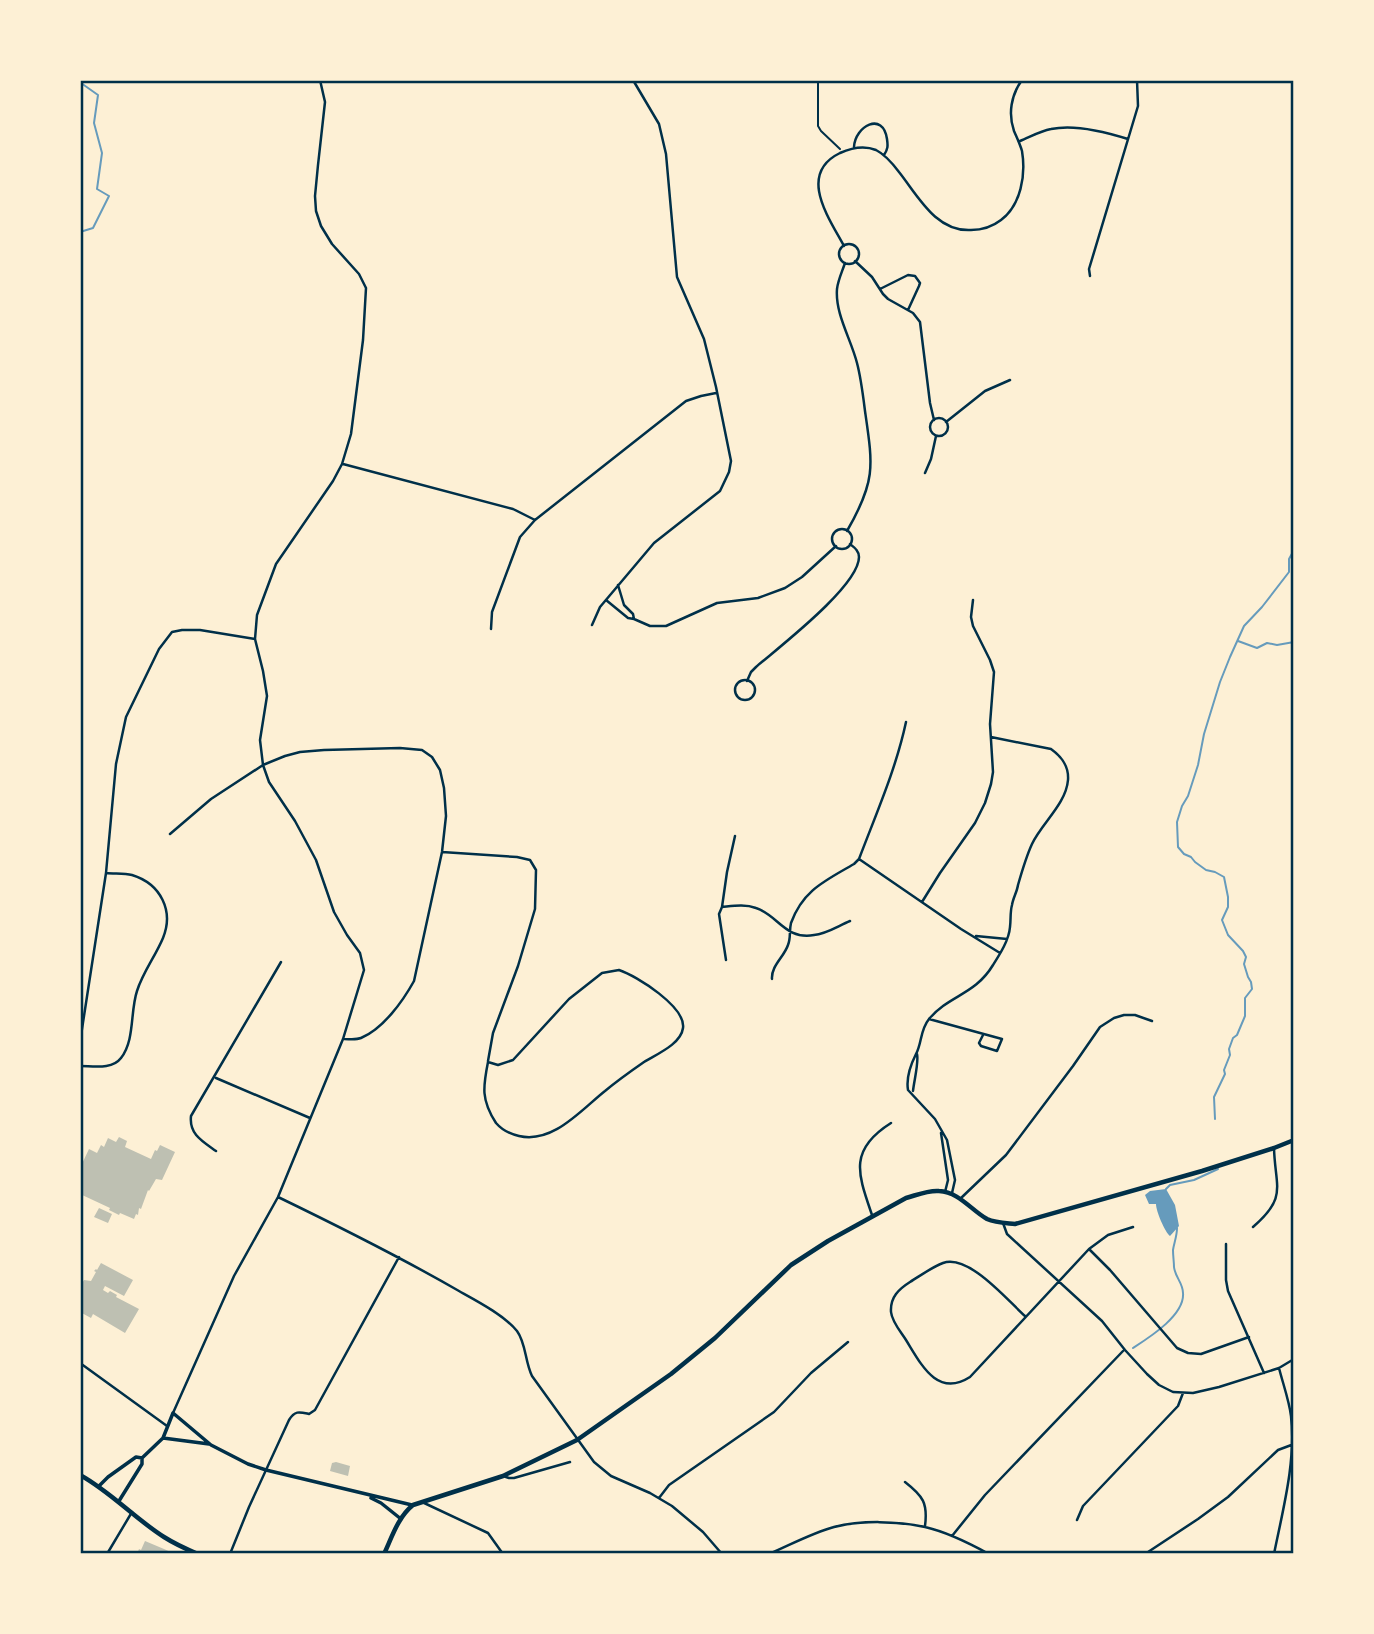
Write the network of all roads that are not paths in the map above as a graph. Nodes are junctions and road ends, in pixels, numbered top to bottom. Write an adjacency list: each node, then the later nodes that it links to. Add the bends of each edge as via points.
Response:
1 (320, 80): 20 (street, via 325,102 316,211 332,244 366,288 351,434)
2 (633, 80): 16 (street, via 659,124 677,277 704,339)
3 (1022, 80): 6 (street, via 1011,107)
4 (1137, 80): 5 (street, via 1138,106)
5 (1128, 139): 6 (street, via 1095,130 1061,128); 12 (street)
6 (1019, 142): 8 (street, via 1023,163 1014,206 993,225 973,230 957,229 932,215)
7 (854, 148): 8 (street, via 870,148); 8 (street, via 862,130 876,124 886,132); 9 (street, via 830,160 818,186 823,207)
8 (884, 155)
9 (844, 246): 10 (street, via 855,248); 11 (street, via 839,253)
10 (855, 261): 11 (street); 13 (street)
11 (845, 263): 23 (street, via 838,303 859,371 871,456 867,491)
12 (1090, 276)
13 (880, 289): 14 (street); 14 (street, via 915,276 919,286)
14 (908, 310): 17 (street, via 921,327)
15 (1010, 380): 18 (street, via 985,391)
16 (717, 392): 22 (street, via 686,401); 26 (street, via 731,461 720,491 654,543)
17 (934, 420): 18 (street); 19 (street, via 930,427)
18 (946, 422): 19 (street, via 946,433)
19 (936, 436): 21 (street)
20 (342, 464): 22 (street, via 513,509); 32 (street, via 276,564 257,615)
21 (925, 473)
22 (534, 520): 31 (street, via 520,537 492,612)
23 (847, 531): 24 (street); 25 (street, via 838,530 834,535)
24 (850, 544): 25 (street, via 843,549); 33 (street, via 859,559 841,591 751,672)
25 (836, 546): 29 (street, via 802,577 776,592 717,603 666,626)
26 (618, 585): 27 (street); 29 (street)
27 (606, 600): 29 (street); 30 (street)
28 (973, 600): 35 (street, via 973,626 994,672)
29 (634, 619)
30 (592, 625)
31 (491, 629)
32 (255, 639): 36 (street, via 267,696 260,740); 41 (street, via 182,629 172,632 159,649 126,717 116,764)
33 (747, 681): 33 (street, via 735,689 744,701 754,694 753,684)
34 (906, 722): 40 (street)
35 (991, 737): 42 (street, via 993,772 985,803); 47 (street, via 1051,749 1068,770 1065,794 1025,861)
36 (262, 765): 37 (street); 39 (street, via 300,752 422,750 432,757 444,788); 55 (street, via 316,860 334,912 364,963)
37 (170, 834)
38 (735, 836): 43 (street)
39 (442, 852): 55 (street, via 414,981 377,1028 359,1039); 57 (street, via 517,857 530,860 536,870 535,909 493,1033)
40 (859, 859): 42 (street); 45 (street, via 803,899)
41 (106, 873): 56 (street); 58 (street, via 131,874 146,881 166,905 167,923 141,979 122,1057 104,1067)
42 (922, 902): 46 (street)
43 (722, 907): 45 (street, via 758,908); 49 (street, via 719,914)
44 (850, 921): 45 (street, via 815,935)
45 (789, 931): 51 (street, via 788,946)
46 (973, 936): 47 (street); 48 (street)
47 (1007, 939): 48 (street)
48 (1000, 953): 52 (street, via 978,985)
49 (726, 960)
50 (281, 962): 59 (street)
51 (772, 979)
52 (929, 1019): 54 (street); 62 (street, via 907,1085)
53 (1152, 1021): 69 (street, via 1124,1016 1100,1027 1006,1155)
54 (983, 1035): 54 (street, via 1002,1039 997,1051 979,1045)
55 (343, 1039): 60 (street)
56 (80, 1042)
57 (488, 1062): 57 (street, via 483,1087 490,1113 512,1135 537,1137 579,1114 604,1091 678,1041 683,1019 632,974 619,970 602,973 560,1008 513,1060 498,1065)
58 (80, 1066)
59 (215, 1077): 60 (street); 65 (street, via 190,1125)
60 (310, 1118): 68 (street)
61 (891, 1123): 70 (street, via 878,1131 861,1155 861,1181)
62 (941, 1130): 66 (street, via 948,1180); 67 (street, via 950,1149 955,1180)
63 (1293, 1140): 64 (main road)
64 (1274, 1148): 71 (main road, via 1028,1220); 73 (street, via 1274,1203)
65 (216, 1151)
66 (945, 1192): 67 (main road); 70 (main road, via 906,1198)
67 (952, 1194): 69 (main road)
68 (278, 1197): 76 (street); 87 (street, via 234,1276)
69 (960, 1199): 71 (main road, via 987,1219)
70 (873, 1215): 90 (main road, via 791,1265 671,1374)
71 (1003, 1223): 77 (street, via 1007,1234)
72 (1133, 1227): 75 (street, via 1108,1235)
73 (1253, 1227)
74 (1226, 1244): 79 (street, via 1228,1291)
75 (1089, 1249): 77 (street); 79 (street, via 1177,1348 1201,1354)
76 (399, 1257): 90 (street, via 512,1325 523,1342 532,1376); 95 (street, via 315,1410 292,1415)
77 (1059, 1281): 78 (street); 81 (street)
78 (1025, 1316): 78 (street, via 974,1269 954,1261 942,1263 901,1288 891,1307 893,1319 925,1370 950,1383 970,1377)
79 (1249, 1337): 85 (street)
80 (848, 1342): 101 (street, via 774,1412 669,1485)
81 (1125, 1350): 86 (street, via 1159,1385); 109 (street, via 985,1495)
82 (1293, 1359): 84 (street)
83 (80, 1363): 88 (street)
84 (1279, 1368): 85 (street); 91 (street, via 1291,1416)
85 (1264, 1373): 86 (street)
86 (1183, 1393): 107 (street, via 1178,1406 1083,1507)
87 (173, 1413): 88 (street); 92 (street)
88 (167, 1426): 89 (street)
89 (163, 1437): 92 (street); 93 (street)
90 (577, 1440): 97 (main road); 101 (street, via 604,1471)
91 (1292, 1444): 118 (street, via 1278,1450 1228,1497); 119 (street)
92 (211, 1445): 95 (street)
93 (142, 1458): 99 (street, via 136,1457); 102 (street)
94 (570, 1462): 97 (street, via 514,1478)
95 (266, 1470): 100 (street); 112 (street)
96 (80, 1475): 99 (main road)
97 (503, 1476): 103 (main road)
98 (905, 1482): 108 (street, via 923,1499)
99 (99, 1486): 102 (main road)
100 (367, 1495): 104 (street); 106 (street)
101 (659, 1498): 115 (street)
102 (119, 1501): 105 (main road)
103 (422, 1502): 104 (main road); 114 (street, via 488,1534)
104 (413, 1505): 106 (main road)
105 (132, 1512): 110 (street); 111 (main road, via 161,1536)
106 (401, 1519): 113 (main road)
107 (1077, 1520)
108 (925, 1527): 109 (street); 116 (street, via 862,1523 835,1527)
109 (952, 1536): 117 (street)
110 (107, 1553)
111 (198, 1553)
112 (230, 1553)
113 (384, 1553)
114 (503, 1553)
115 (722, 1553)
116 (769, 1553)
117 (989, 1553)
118 (1145, 1553)
119 (1274, 1553)

